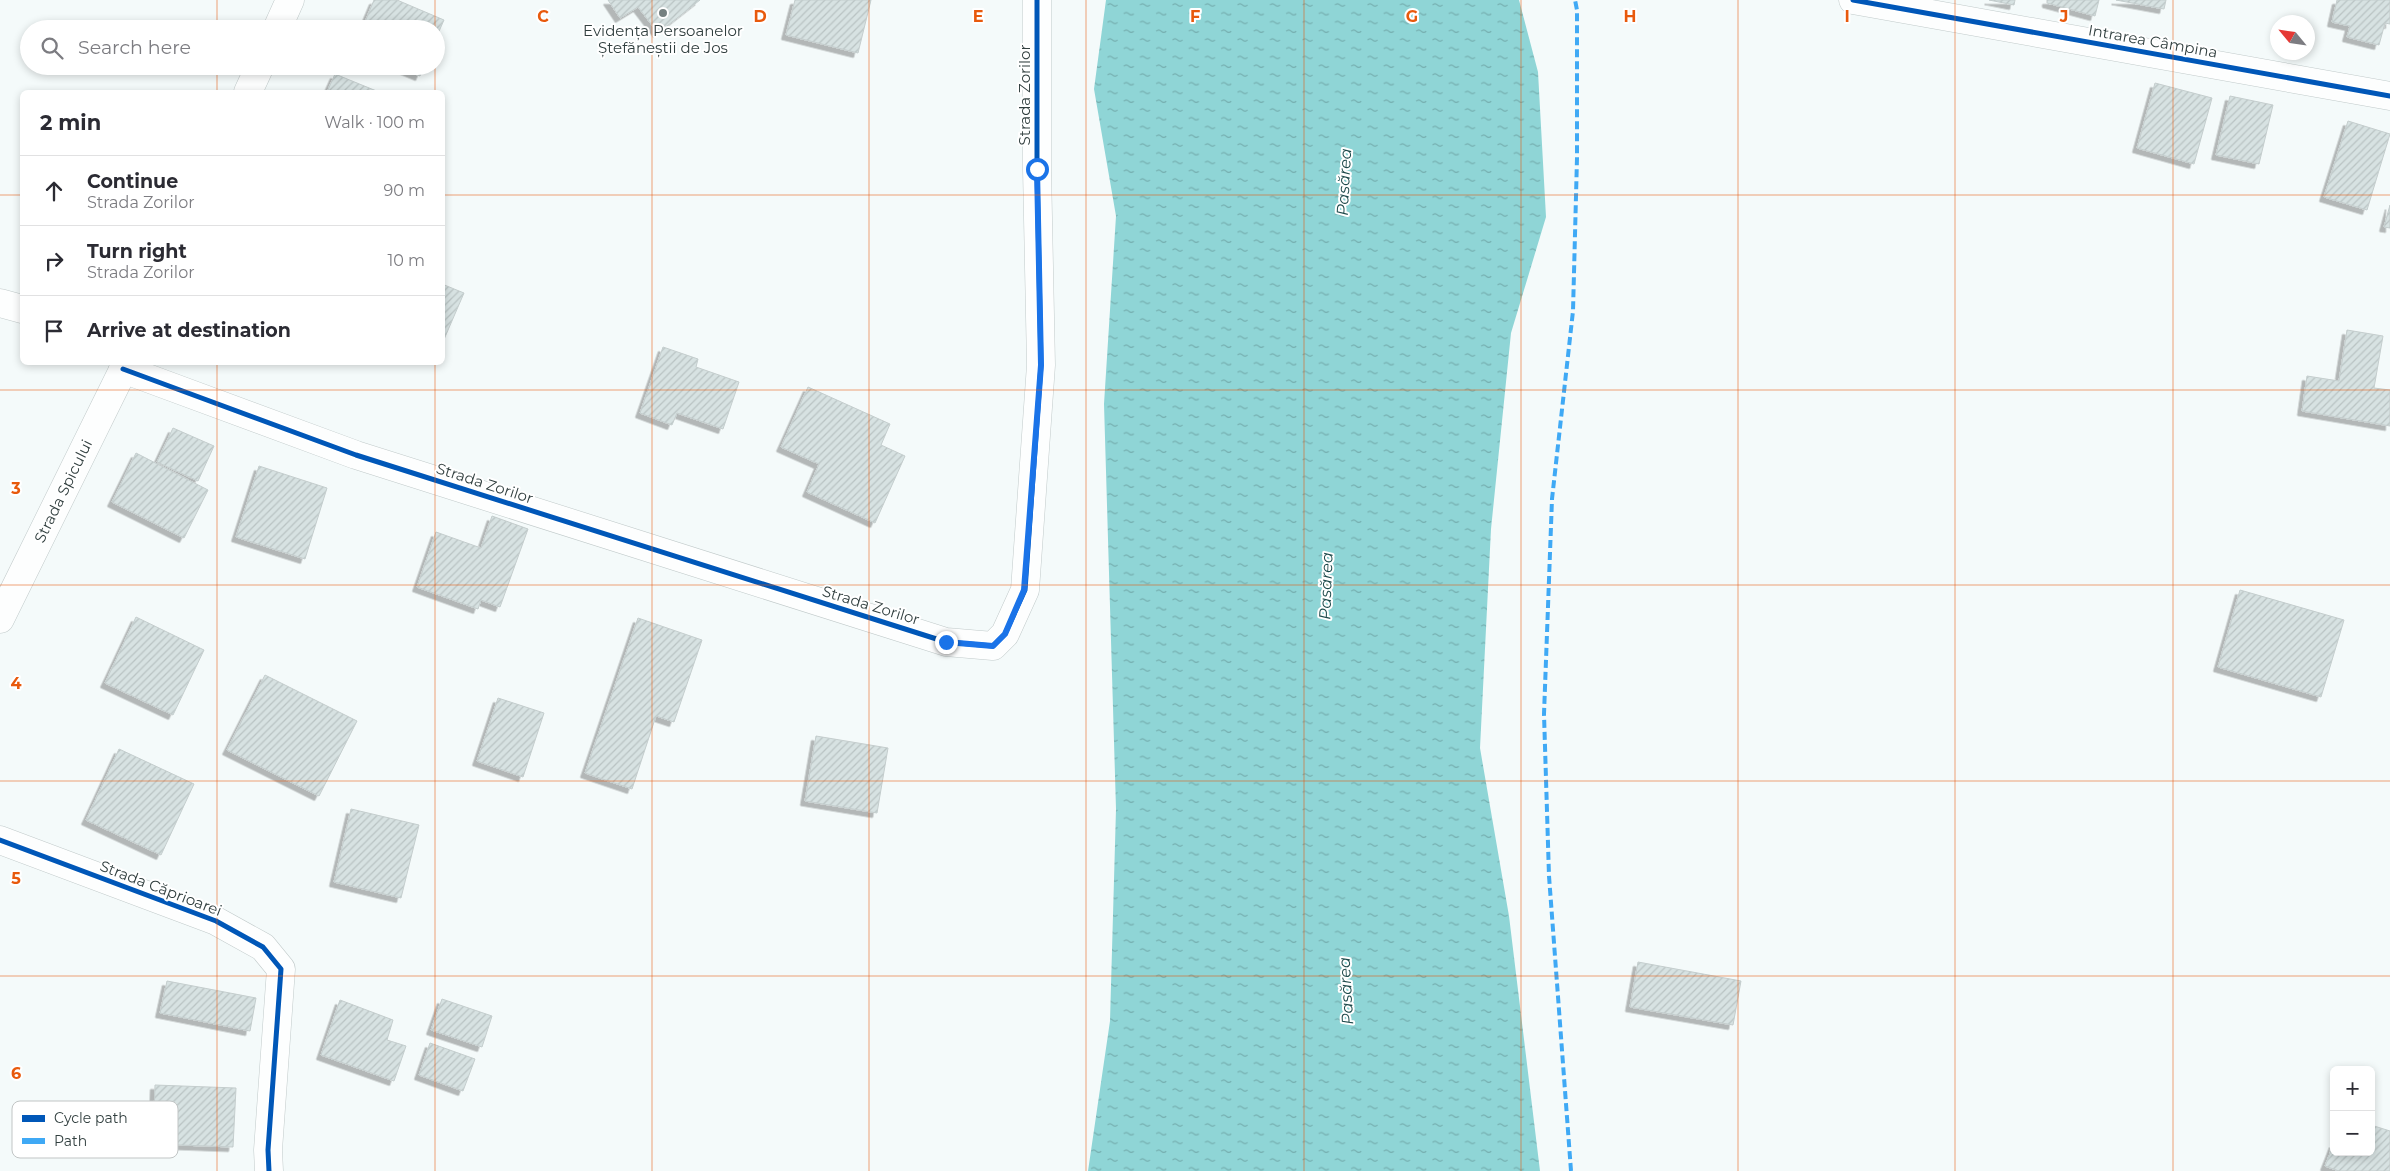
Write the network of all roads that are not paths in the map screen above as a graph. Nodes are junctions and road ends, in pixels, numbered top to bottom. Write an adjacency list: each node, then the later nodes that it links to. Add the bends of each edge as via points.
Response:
1 (290, 0): 4 (street)
2 (1037, 0): 10 (street, Strada Zorilor, via 1041,365 1024,590 1005,634 993,646 946,642 552,518 356,454)
3 (1853, 0): 7 (street, Intrarea Câmpina)
4 (281, 20)
5 (256, 75): 6 (street)
6 (249, 90)
7 (2390, 96)
8 (0, 304): 9 (street)
9 (20, 309)
10 (125, 366): 11 (street, Strada Spicului)
11 (0, 619)
12 (0, 840): 13 (street, Strada Căprioarei, via 216,921 263,947 269,954 281,969)
13 (269, 1171)

